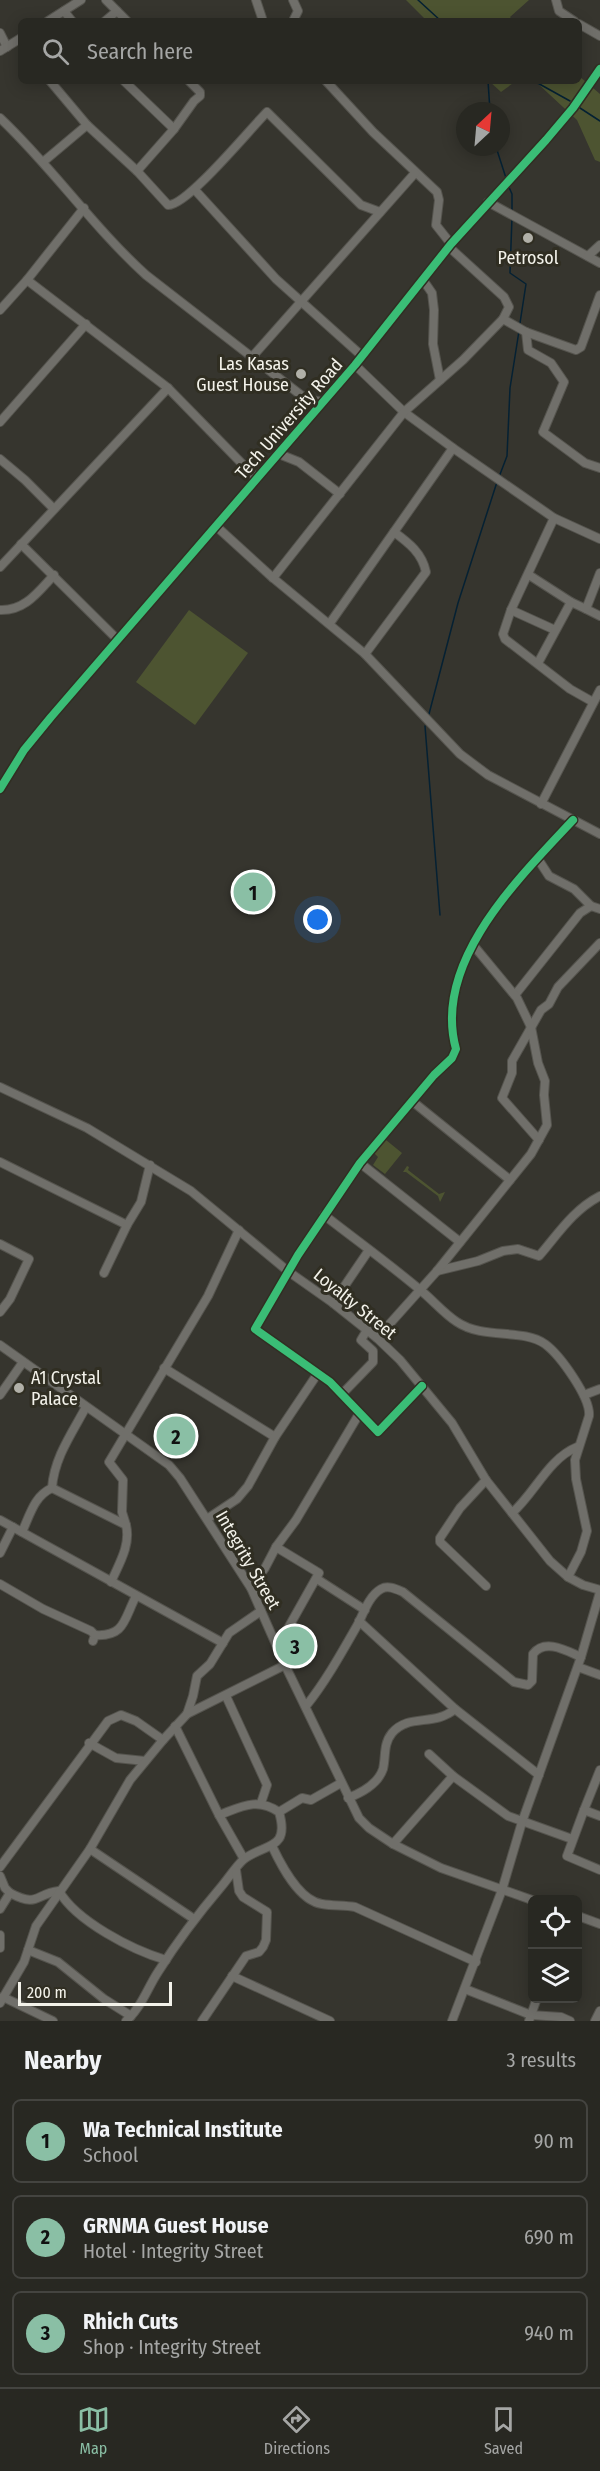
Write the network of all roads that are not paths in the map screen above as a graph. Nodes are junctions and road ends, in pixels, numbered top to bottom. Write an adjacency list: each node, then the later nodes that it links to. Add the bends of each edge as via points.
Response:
1 (81, 0): 6 (street)
2 (106, 0): 7 (street)
3 (256, 0): 12 (street)
4 (293, 0): 13 (street, via 298,11)
5 (556, 0): 14 (street, via 559,11)
6 (64, 11): 8 (street); 9 (street)
7 (117, 12): 10 (street); 11 (street)
8 (53, 18)
9 (70, 18)
10 (109, 18)
11 (124, 18)
12 (262, 18)
13 (294, 18)
14 (570, 18)
15 (582, 26): 17 (street)
16 (0, 33): 19 (street)
17 (600, 36)
18 (18, 43): 19 (street)
19 (4, 49)
20 (600, 69): 33 (street, Tech University Road, via 573,108)
21 (53, 84): 26 (street)
22 (127, 84): 28 (street)
23 (192, 84): 28 (street, via 200,96)
24 (329, 84): 31 (street)
25 (0, 117): 27 (street)
26 (87, 125): 29 (street); 30 (street)
27 (3, 127): 29 (street)
28 (174, 129): 30 (street)
29 (43, 162): 34 (street)
30 (137, 171): 32 (street, via 168,205)
31 (415, 173): 35 (street); 37 (street, via 437,192 436,225)
32 (195, 190): 35 (street, via 267,112 361,205); 43 (street)
33 (488, 202): 37 (street, Tech University Road); 38 (street)
34 (84, 208): 40 (street); 49 (street, via 146,275)
35 (380, 212): 43 (street)
36 (600, 245): 38 (street)
37 (450, 246): 41 (street, Tech University Road); 45 (street, via 504,297 509,307)
38 (588, 256): 39 (street)
39 (600, 263)
40 (27, 280): 44 (street); 46 (street)
41 (423, 280): 48 (street, Tech University Road); 51 (street, via 432,293 433,344)
42 (600, 295): 47 (street, via 581,347 576,350)
43 (300, 303): 48 (street); 49 (street)
44 (0, 310)
45 (503, 320): 47 (street); 51 (street)
46 (86, 324): 52 (street); 57 (street)
47 (526, 333): 61 (street, via 528,350 551,363 564,382 543,432 585,463)
48 (362, 356): 50 (street, Tech University Road)
49 (252, 357): 53 (street)
50 (355, 365): 54 (street, Tech University Road); 55 (street)
51 (440, 380): 55 (street)
52 (168, 388): 62 (street); 64 (street)
53 (306, 399): 54 (street); 56 (street)
54 (322, 402): 56 (street, Tech University Road)
55 (404, 412): 58 (street); 63 (street)
56 (311, 415): 59 (street, Tech University Road)
57 (0, 422)
58 (453, 448): 65 (street); 67 (street)
59 (279, 454): 62 (street, Tech University Road); 63 (street, via 299,462)
60 (0, 459): 64 (street)
61 (600, 468)
62 (257, 479): 66 (street, Tech University Road)
63 (340, 494): 74 (street)
64 (54, 509): 69 (street)
65 (554, 518): 68 (street); 73 (street)
66 (217, 527): 74 (street); 82 (street, Tech University Road)
67 (394, 532): 80 (street); 83 (street, via 414,547 426,572)
68 (600, 539)
69 (21, 544): 70 (street); 72 (street)
70 (0, 567)
71 (600, 573): 76 (street)
72 (54, 575): 77 (street, via 30,601 11,611); 82 (street)
73 (529, 575): 75 (street); 78 (street)
74 (273, 578): 80 (street)
75 (571, 602): 76 (street); 81 (street)
76 (586, 609): 79 (street)
77 (0, 610)
78 (511, 610): 81 (street); 84 (street, via 503,634)
79 (600, 616)
80 (330, 623): 83 (street)
81 (555, 630): 84 (street)
82 (117, 639): 87 (street, Tech University Road, via 37,734)
83 (365, 654): 88 (street, via 460,754 488,775)
84 (538, 663): 86 (street, via 570,689)
85 (600, 690): 86 (street)
86 (594, 702): 88 (street)
87 (0, 789)
88 (541, 804): 89 (street)
89 (573, 820): 90 (street); 91 (street)
90 (600, 834)
91 (538, 859): 92 (street, via 549,876 574,889); 95 (street, via 493,911)
92 (591, 906): 93 (street); 96 (street, via 580,913)
93 (600, 909)
94 (600, 943): 97 (street, via 558,987)
95 (474, 946): 96 (street); 99 (street, via 456,981 452,1008 452,1039 456,1049)
96 (515, 995): 97 (street)
97 (531, 1027): 100 (street, via 545,1082 548,1121); 100 (street, via 512,1061 512,1073 502,1098)
98 (0, 1087): 103 (street, Loyalty Street, via 87,1128)
99 (412, 1101): 102 (street); 104 (street)
100 (539, 1140): 104 (street)
101 (0, 1162): 107 (street)
102 (360, 1163): 106 (street); 109 (street)
103 (150, 1165): 107 (street, via 141,1202); 108 (street, Loyalty Street, via 191,1191)
104 (510, 1180): 109 (street)
105 (600, 1196): 112 (street, via 587,1203 539,1256 518,1249 503,1251)
106 (324, 1215): 111 (street); 113 (street)
107 (127, 1225): 114 (street)
108 (239, 1230): 113 (street, Loyalty Street); 122 (street, via 208,1296)
109 (460, 1242): 112 (street)
110 (0, 1244): 117 (street, via 29,1259)
111 (369, 1250): 115 (street); 116 (street)
112 (437, 1271): 115 (street)
113 (289, 1272): 116 (street, Loyalty Street); 123 (street, via 255,1329)
114 (104, 1273)
115 (420, 1289): 119 (street); 128 (street, via 458,1323 482,1332 528,1337 545,1344)
116 (333, 1303): 118 (street, Loyalty Street)
117 (0, 1312)
118 (367, 1330): 119 (street, Loyalty Street); 126 (street, via 361,1340 373,1352 373,1362)
119 (377, 1338): 124 (street, Loyalty Street)
120 (0, 1345): 121 (street, Integrity Street)
121 (23, 1362): 127 (street); 129 (street, Integrity Street)
122 (164, 1368): 131 (street); 132 (street)
123 (318, 1373): 126 (street); 132 (street)
124 (422, 1386): 130 (street, via 378,1432); 134 (street, Loyalty Street, via 452,1423)
125 (600, 1389): 128 (street)
126 (342, 1394): 130 (street)
127 (0, 1395)
128 (584, 1395): 133 (street, via 590,1409)
129 (86, 1407): 131 (street, Integrity Street); 135 (street, via 58,1458)
130 (359, 1414): 142 (street)
131 (124, 1433): 137 (street, Integrity Street, via 169,1466); 139 (street, via 108,1462 123,1480 122,1512)
132 (275, 1437): 137 (street, via 237,1500)
133 (578, 1448): 136 (street, via 557,1460); 144 (street, via 576,1479 587,1531)
134 (486, 1480): 136 (street, Loyalty Street); 148 (street, via 459,1508 440,1538)
135 (52, 1488): 139 (street); 141 (street, via 36,1500)
136 (512, 1513): 144 (street, Loyalty Street, via 550,1561)
137 (207, 1519): 149 (street, Integrity Street)
138 (0, 1520): 140 (street)
139 (126, 1525): 146 (street, via 129,1536)
140 (13, 1527): 141 (street); 143 (street)
141 (22, 1532): 146 (street)
142 (276, 1547): 145 (street, via 320,1573); 149 (street)
143 (0, 1553)
144 (568, 1577): 150 (street, Loyalty Street)
145 (317, 1579): 152 (street); 156 (street)
146 (111, 1582): 151 (street)
147 (0, 1584): 151 (street, via 94,1638 118,1632)
148 (486, 1586)
149 (251, 1588): 153 (street, Integrity Street)
150 (600, 1591): 157 (street)
151 (136, 1596): 155 (street)
152 (364, 1610): 154 (street); 157 (street, via 375,1594 393,1587 514,1682 528,1685 532,1681 536,1650 550,1646)
153 (261, 1611): 155 (street, via 242,1622); 156 (street, Integrity Street)
154 (359, 1621): 162 (street); 163 (street)
155 (223, 1642): 164 (street, via 210,1664 197,1676)
156 (278, 1646): 158 (street, Integrity Street)
157 (582, 1657): 159 (street)
158 (285, 1665): 161 (street); 162 (street, Integrity Street)
159 (578, 1667): 160 (street); 171 (street)
160 (600, 1674)
161 (226, 1696): 164 (street); 175 (street, via 267,1785)
162 (306, 1706): 173 (street, Integrity Street)
163 (455, 1709): 171 (street); 174 (street, via 438,1720 417,1720 392,1733 385,1749 383,1770 365,1791)
164 (187, 1714): 165 (street)
165 (176, 1726): 166 (street); 178 (street)
166 (163, 1740): 167 (street, via 121,1715 108,1720); 169 (street)
167 (89, 1743): 169 (street, via 116,1758); 186 (street)
168 (429, 1754): 172 (street)
169 (145, 1761): 184 (street)
170 (600, 1770): 176 (street)
171 (539, 1775): 180 (street)
172 (453, 1776): 180 (street); 182 (street)
173 (340, 1783): 174 (street, Integrity Street); 177 (street)
174 (348, 1798): 182 (street, Integrity Street, via 364,1823)
175 (261, 1803): 177 (street); 178 (street)
176 (584, 1810): 179 (street); 181 (street)
177 (279, 1812): 183 (street, via 281,1838)
178 (219, 1815): 185 (street)
179 (600, 1816)
180 (522, 1822): 181 (street); 190 (street)
181 (572, 1839): 188 (street, via 567,1856)
182 (393, 1844): 190 (street, Integrity Street, via 441,1868)
183 (272, 1846): 185 (street); 202 (street, via 283,1870 307,1898 321,1904 355,1907)
184 (90, 1849): 191 (street); 196 (street)
185 (244, 1859): 187 (street)
186 (0, 1867)
187 (236, 1870): 196 (street); 203 (street, via 243,1897 267,1912 266,1940 259,1952 246,1956)
188 (600, 1870)
189 (0, 1876): 192 (street)
190 (502, 1890): 193 (street, Integrity Street); 202 (street)
191 (59, 1891): 192 (street, via 26,1901); 200 (street, via 36,1926); 201 (street, via 65,1901 96,1926)
192 (10, 1893): 194 (street)
193 (528, 1899)
194 (0, 1909)
195 (582, 1917): 197 (street)
196 (194, 1919): 201 (street)
197 (600, 1924)
198 (0, 1935): 199 (street)
199 (0, 1948)
200 (28, 1950): 205 (street); 209 (street, via 58,1962)
201 (166, 1960): 209 (street)
202 (476, 1962): 204 (street)
203 (232, 1976): 211 (street); 212 (street)
204 (465, 1989): 208 (street); 213 (street)
205 (2, 1995): 210 (street)
206 (535, 2003): 208 (street)
207 (600, 2011): 215 (street)
208 (530, 2018): 214 (street, via 561,2017)
209 (128, 2019)
210 (53, 2021)
211 (202, 2021)
212 (330, 2021)
213 (452, 2021)
214 (570, 2021)
215 (595, 2021)

